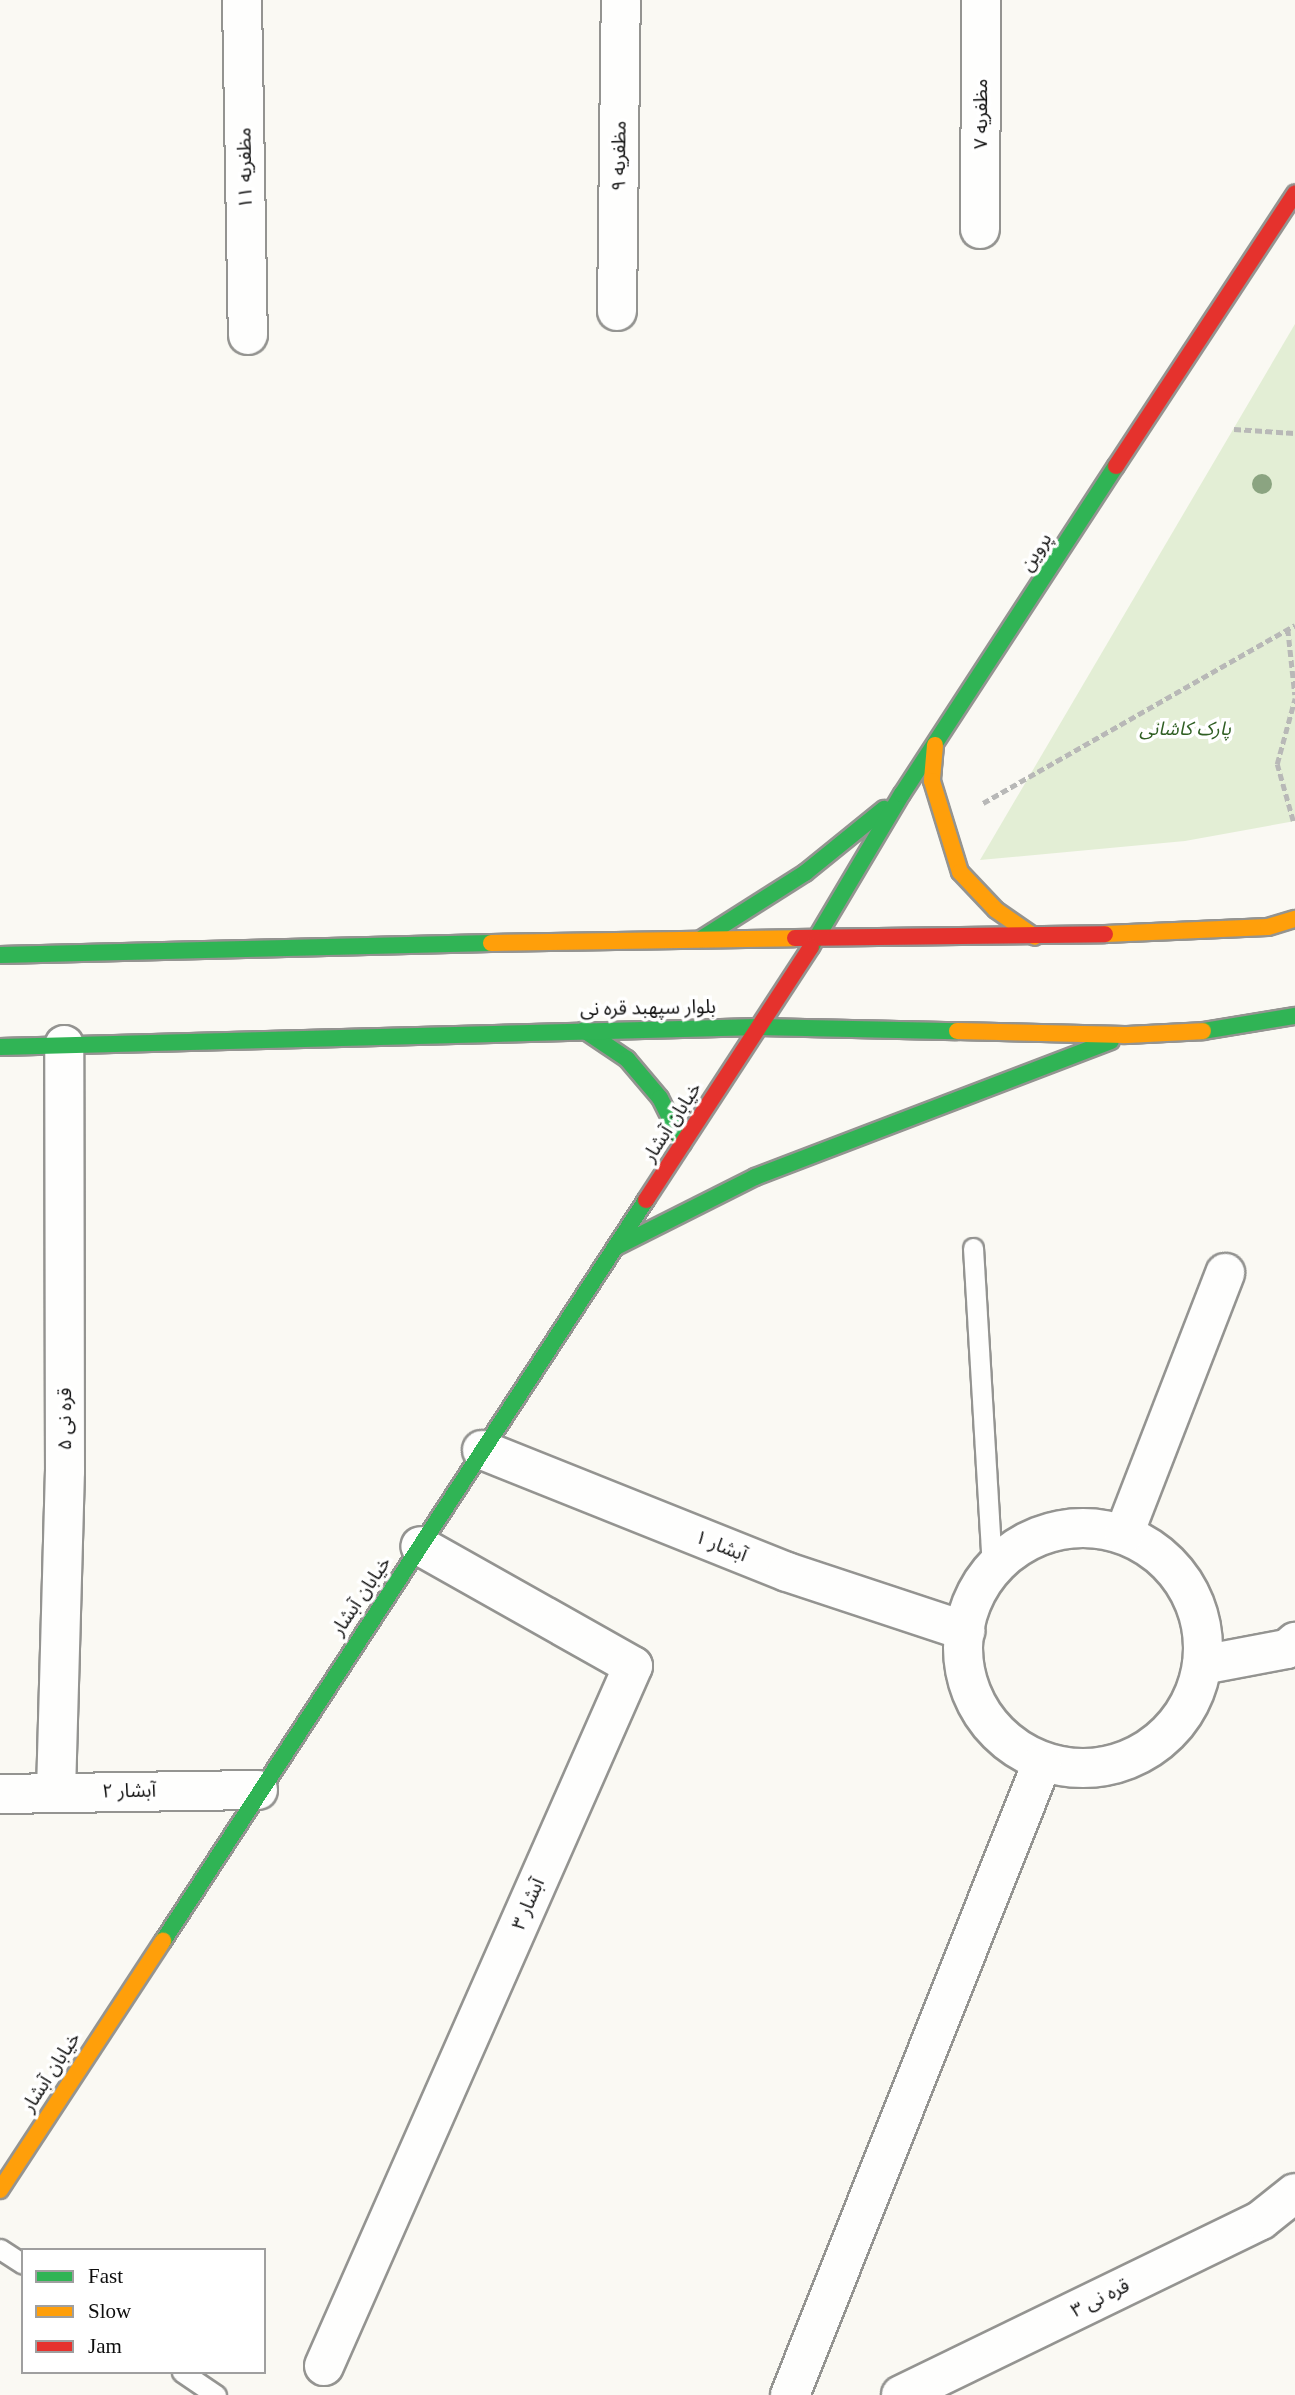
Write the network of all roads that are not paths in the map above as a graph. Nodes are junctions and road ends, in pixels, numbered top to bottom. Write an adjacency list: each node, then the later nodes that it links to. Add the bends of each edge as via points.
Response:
1 (242, 0): 7 (street, مظفریه ۱۱)
2 (621, 0): 6 (street, مظفریه ۹)
3 (981, 0): 5 (street, مظفریه ۷)
4 (1295, 193): 8 (main road, پروین)
5 (980, 229)
6 (617, 312)
7 (248, 335)
8 (935, 745): 9 (main road, پروین); 12 (main road, via 932,782 943,830 960,872 996,910)
9 (902, 794): 11 (main road, پروین); 13 (main road, via 805,873)
10 (1295, 919): 12 (main road, via 1268,927)
11 (818, 937): 12 (main road); 13 (main road); 16 (main road, خیابان آبشار)
12 (1035, 937)
13 (701, 939): 14 (main road)
14 (0, 955)
15 (1295, 1016): 18 (main road, بلوار سپهبد قره نی, via 1231,1029)
16 (759, 1027): 17 (main road, بلوار سپهبد قره نی); 18 (main road, بلوار سپهبد قره نی); 21 (main road, خیابان آبشار)
17 (584, 1030): 19 (main road, بلوار سپهبد قره نی); 21 (main road, via 634,1067 660,1098)
18 (1125, 1035): 22 (main road, via 755,1177)
19 (64, 1045): 20 (main road, بلوار سپهبد قره نی); 34 (street, قره نی ۵, via 65,1471)
20 (0, 1047)
21 (682, 1144): 22 (main road, خیابان آبشار)
22 (616, 1247): 25 (main road, خیابان آبشار)
23 (973, 1248): 28 (lane)
24 (1225, 1273): 26 (street)
25 (482, 1450): 27 (main road, خیابان آبشار); 29 (street, آبشار ۱, via 787,1572)
26 (1124, 1534): 28 (street, via 1077,1526 1031,1538); 31 (street, via 1165,1558 1193,1595 1205,1642)
27 (420, 1546): 33 (main road, خیابان آبشار); 40 (street, آبشار ۳, via 634,1666)
28 (992, 1566): 29 (street, via 968,1607)
29 (965, 1631): 32 (street, via 961,1654 972,1700 1001,1738)
30 (1295, 1642): 31 (street, via 1287,1649)
31 (1202, 1665): 32 (street, via 1198,1689 1173,1730 1135,1758 1090,1770)
32 (1042, 1763): 43 (street)
33 (258, 1790): 34 (street, آبشار ۲); 36 (main road, خیابان آبشار)
34 (56, 1793): 35 (street, آبشار ۲)
35 (0, 1794)
36 (0, 2190)
37 (1295, 2193): 44 (street, قره نی ۳, via 1261,2220)
38 (0, 2249): 39 (lane)
39 (21, 2263)
40 (324, 2366)
41 (185, 2374): 42 (lane)
42 (216, 2395)
43 (790, 2395)
44 (901, 2395)

